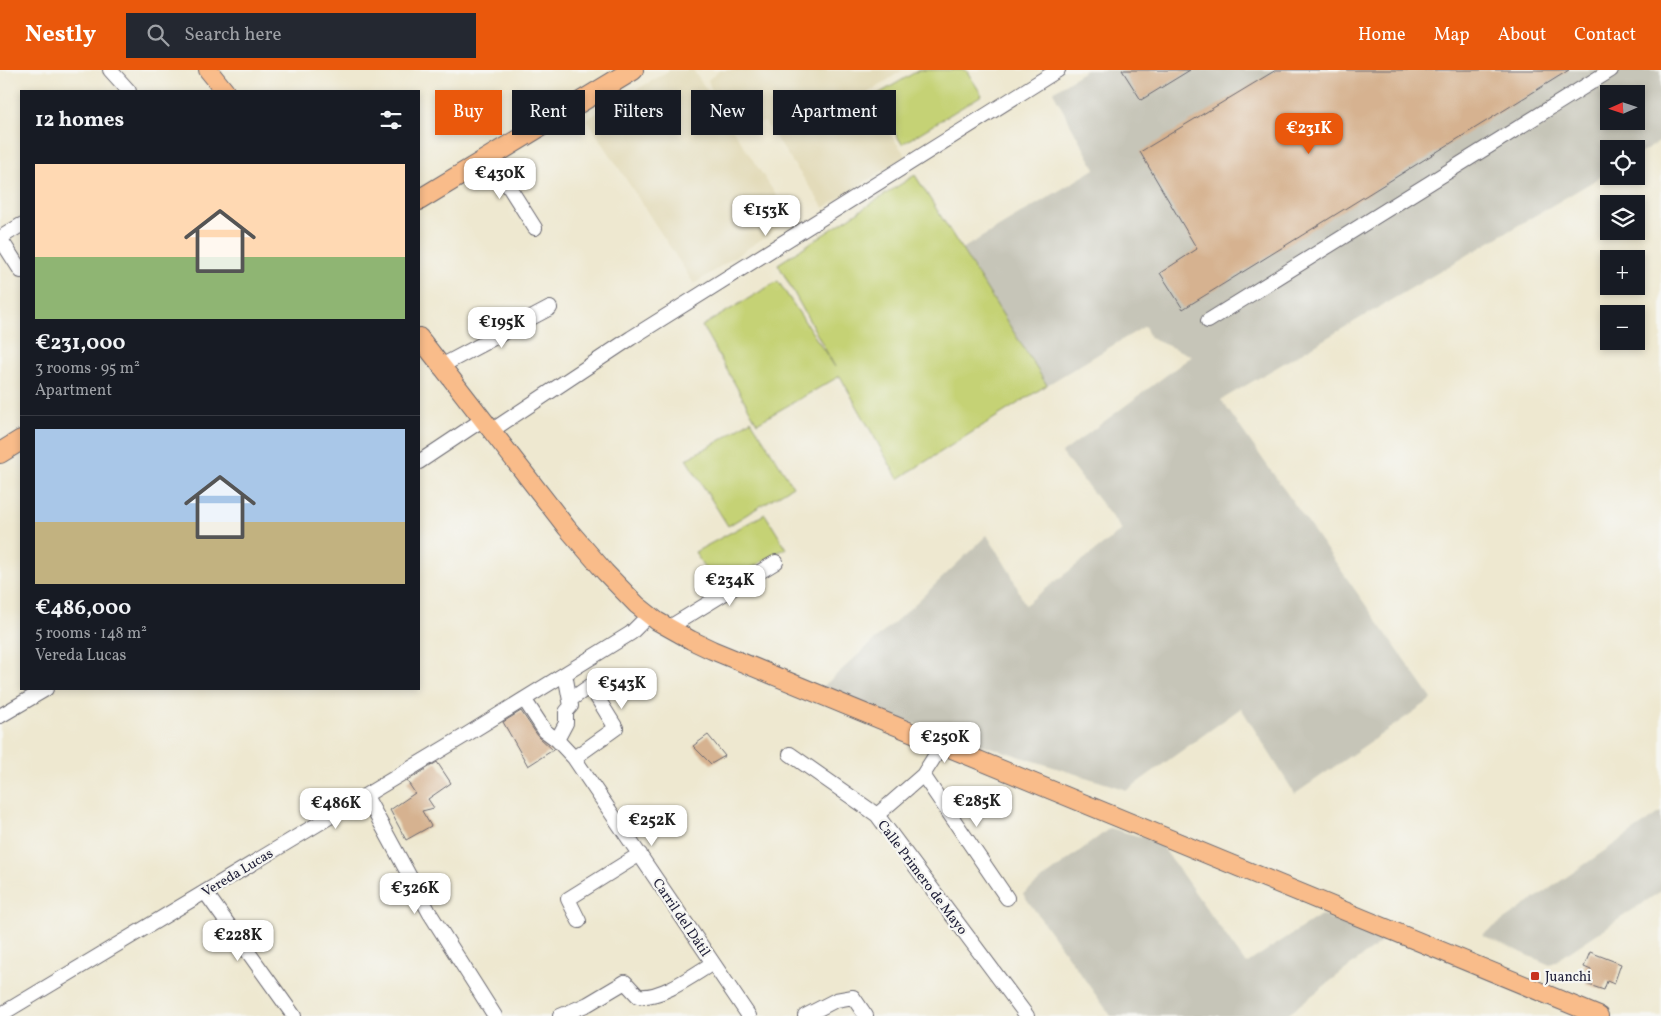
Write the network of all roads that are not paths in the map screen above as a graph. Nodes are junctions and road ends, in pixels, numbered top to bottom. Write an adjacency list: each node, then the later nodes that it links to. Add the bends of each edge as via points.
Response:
1 (110, 70): 6 (street)
2 (208, 70): 7 (main road)
3 (633, 70): 8 (highway)
4 (1058, 70): 18 (street)
5 (1611, 70): 15 (street)
6 (128, 90)
7 (222, 90)
8 (490, 157): 9 (highway); 11 (street)
9 (420, 199)
10 (20, 226): 12 (street)
11 (535, 228)
12 (0, 238): 13 (street)
13 (20, 269)
14 (550, 308): 17 (street)
15 (1208, 321)
16 (420, 338): 17 (main road)
17 (441, 366): 18 (main road)
18 (487, 426): 21 (street); 23 (main road, via 567,528 605,572)
19 (20, 441): 20 (highway)
20 (0, 453)
21 (420, 461)
22 (776, 562): 24 (street)
23 (649, 615): 24 (main road); 25 (street, Vereda Lucas, via 631,633)
24 (668, 628): 31 (main road, via 712,650)
25 (565, 674): 27 (street, Vereda Lucas); 28 (street)
26 (44, 690): 29 (street)
27 (524, 699): 30 (street, Carril del Dátil, via 545,731); 35 (street, Vereda Lucas)
28 (570, 700): 30 (street, via 566,723); 33 (street, via 590,686 616,728)
29 (0, 716)
30 (557, 740): 33 (street, Carril del Dátil)
31 (942, 745): 34 (street, Calle Primero de Mayo); 50 (main road)
32 (790, 754): 36 (street)
33 (574, 758): 37 (street, Carril del Dátil)
34 (923, 775): 36 (street, Calle Primero de Mayo); 39 (street)
35 (366, 796): 38 (street, Vereda Lucas); 44 (street, via 429,912)
36 (876, 815): 49 (street, Calle Primero de Mayo)
37 (640, 854): 40 (street, via 568,899); 41 (street, Carril del Dátil)
38 (205, 892): 42 (street, Vereda Lucas); 43 (street)
39 (1007, 898)
40 (579, 921)
41 (713, 963): 45 (street, via 661,993 638,996 625,982); 46 (street, Carril del Dátil)
42 (0, 1015)
43 (294, 1016)
44 (495, 1016)
45 (560, 1016)
46 (749, 1016)
47 (805, 1016): 48 (street, via 836,1000 853,997)
48 (866, 1016)
49 (1027, 1016)
50 (1599, 1016)

